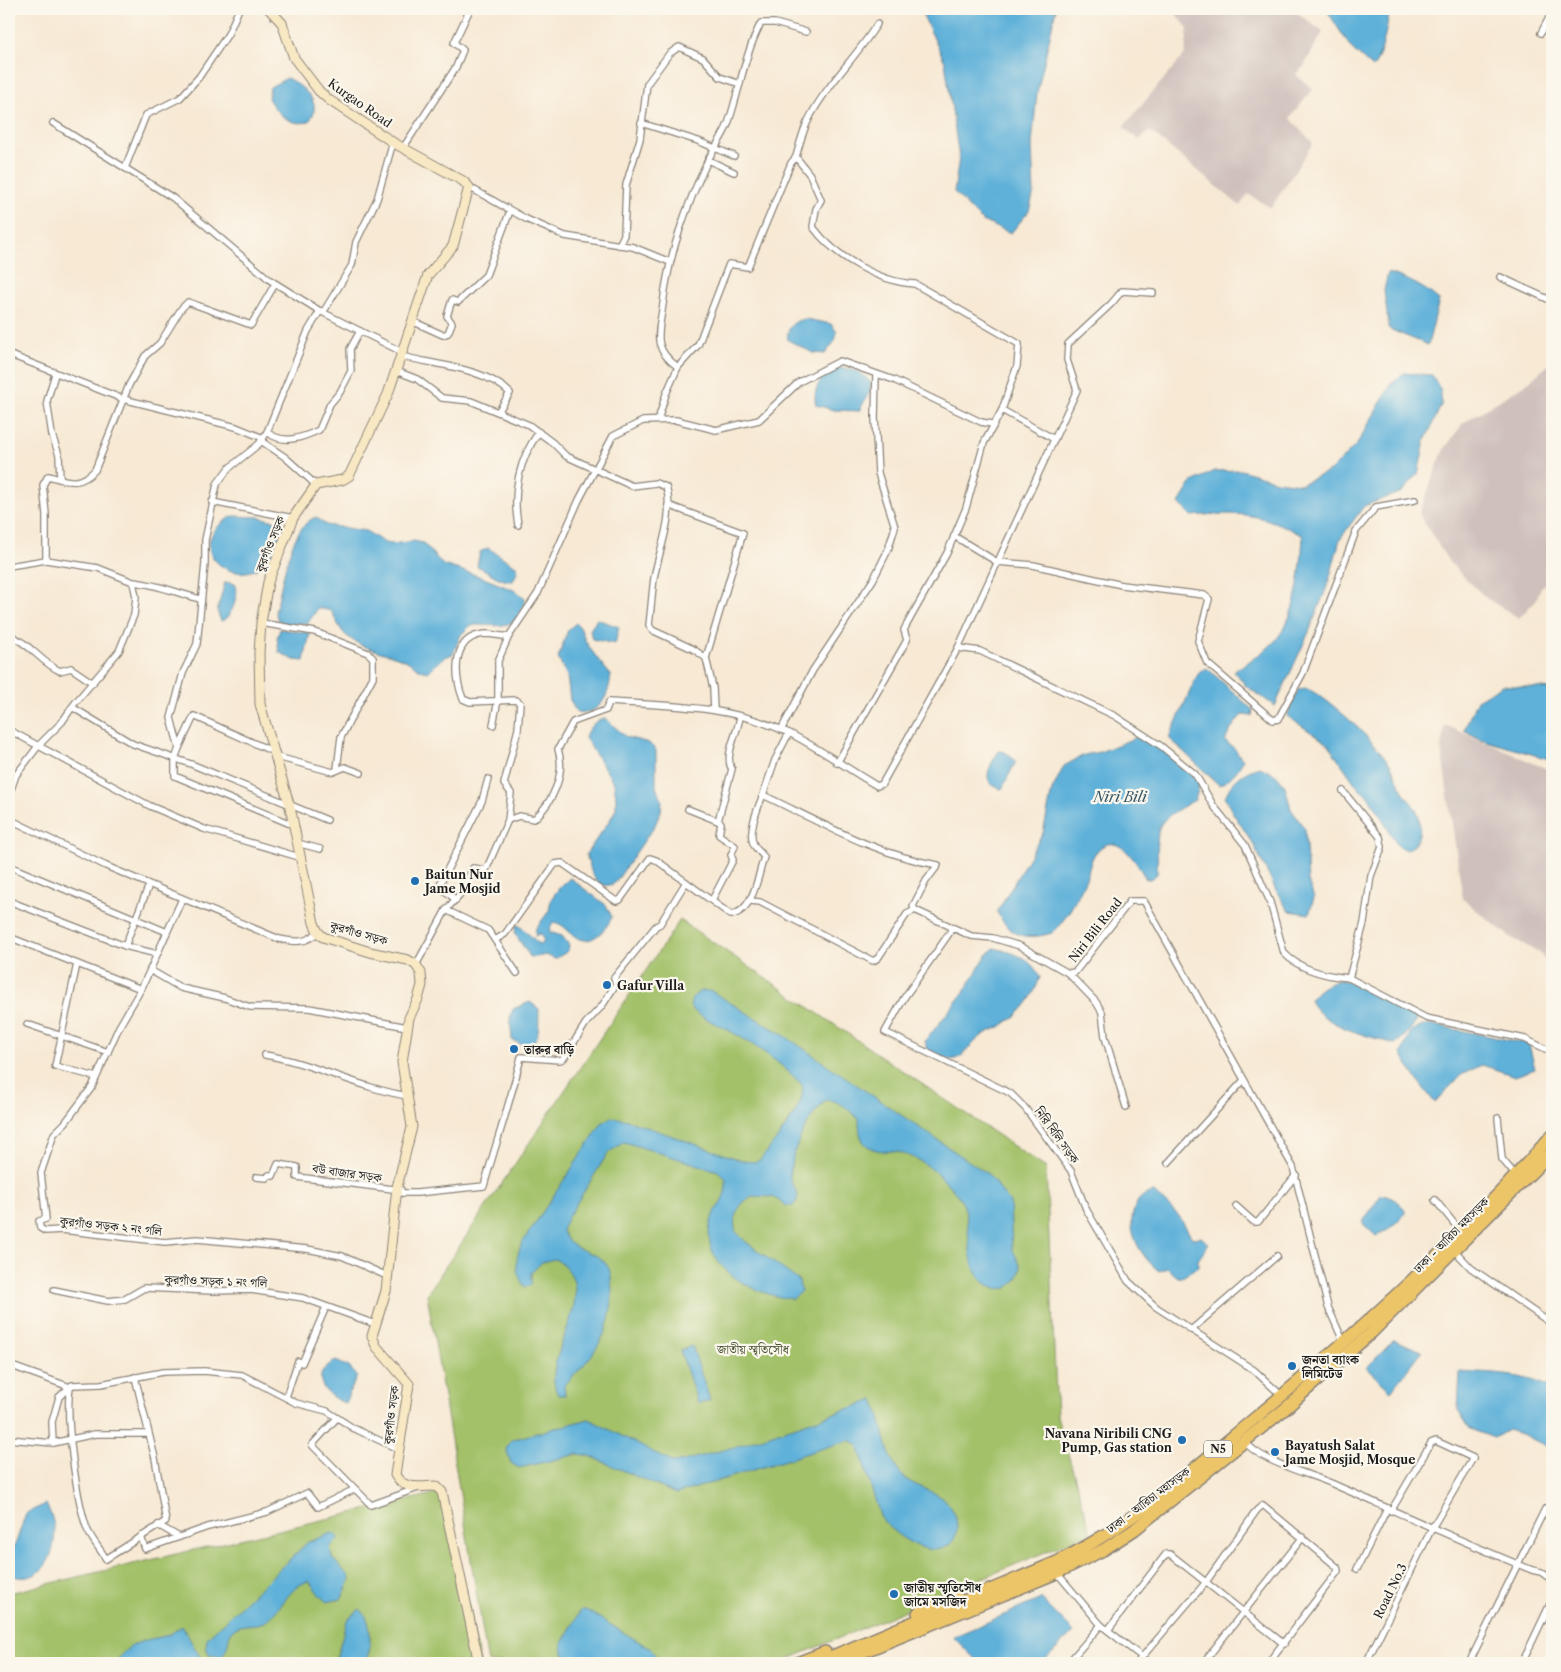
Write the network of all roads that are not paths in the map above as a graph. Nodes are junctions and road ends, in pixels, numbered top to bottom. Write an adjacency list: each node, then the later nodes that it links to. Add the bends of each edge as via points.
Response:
1 (239, 9): 17 (street, via 216,54 193,84 180,98 146,115)
2 (268, 9): 11 (street, Kurgao Road, via 282,23 294,58 319,91)
3 (470, 9): 12 (street, via 454,43 463,50 456,67)
4 (1552, 12): 7 (street)
5 (877, 24): 15 (street, via 862,49 821,99 807,124)
6 (806, 32): 8 (street, via 761,24 751,41)
7 (1541, 33)
8 (740, 84): 10 (street, via 720,77 703,58 679,47 669,54 647,84); 13 (street, via 727,125)
9 (53, 123): 17 (street)
10 (641, 123): 13 (street); 21 (street, via 640,139 626,185 624,235)
11 (393, 142): 12 (street, Kurgao Road); 27 (street, via 377,199 356,242 352,265 326,309)
12 (403, 148): 19 (street, Kurgao Road)
13 (714, 148): 14 (street); 16 (street)
14 (734, 156)
15 (796, 157): 32 (street, via 748,267 729,264 698,345); 37 (street, via 810,176 821,200 813,227 821,239 862,267 900,283 915,284 1020,344 1017,366)
16 (708, 160): 18 (street); 22 (street, via 678,229)
17 (125, 168): 24 (street, via 173,198)
18 (734, 172)
19 (469, 187): 20 (street); 28 (street, via 454,246 428,275)
20 (510, 211): 21 (street, via 565,236); 28 (street, via 486,275 458,302 452,300 447,316 452,324 448,333 443,335)
21 (619, 245): 22 (street, via 633,247)
22 (670, 262): 32 (street, via 657,340 666,358)
23 (1500, 277): 26 (street)
24 (275, 284): 27 (street); 36 (street, via 251,325 188,302 160,343 145,356)
25 (1153, 293): 43 (street, via 1122,291 1082,333 1071,340 1067,349 1068,360 1077,390)
26 (1552, 301)
27 (320, 311): 29 (street); 41 (street, via 308,331)
28 (412, 322): 30 (street)
29 (360, 331): 30 (street); 41 (street, via 350,349 351,371 330,404 319,430 286,440)
30 (401, 354): 33 (street); 38 (street, via 464,370 503,385 510,393)
31 (13, 356): 34 (street)
32 (678, 368): 39 (street)
33 (396, 371): 38 (street, via 417,380 442,398 471,400); 47 (street, via 349,476)
34 (55, 374): 36 (street); 46 (street, via 47,401 59,455)
35 (876, 375): 39 (street, via 840,361 799,382 759,420 716,430 676,420); 40 (street); 71 (street, via 878,473 895,527 873,580 813,670)
36 (124, 399): 44 (street, via 236,427); 46 (street, via 95,470 79,482)
37 (1002, 410): 40 (street); 43 (street)
38 (498, 412): 42 (street)
39 (658, 420): 45 (street, via 643,420 613,436)
40 (992, 424): 53 (street)
41 (267, 432): 44 (street)
42 (539, 432): 45 (street, via 566,456); 52 (street, via 520,468 515,498)
43 (1054, 439): 55 (street)
44 (262, 440): 47 (street); 49 (street, via 222,477)
45 (596, 468): 50 (street, via 632,486 656,483 666,487); 61 (street, via 538,593)
46 (60, 479): 54 (street, via 48,476 43,485)
47 (316, 485): 51 (street, কুরগাঁও সড়ক)
48 (1415, 500): 55 (street, via 1376,507 1356,531 1303,673 1278,720 1273,720 1207,663 1198,642 1209,599 1204,595 1122,585 1033,565)
49 (212, 502): 51 (street); 58 (street)
50 (668, 505): 63 (street, via 649,625 652,630); 63 (street, via 744,533)
51 (293, 518): 59 (street, কুরগাঁও সড়ক, via 268,582)
52 (518, 525)
53 (954, 536): 55 (street); 77 (street, via 904,630 907,640 904,647)
54 (46, 560): 56 (street); 57 (street, via 98,568)
55 (997, 562): 62 (street)
56 (9, 566)
57 (133, 582): 58 (street, via 156,584); 64 (street, via 136,598 128,634 119,651)
58 (200, 599): 74 (street, via 197,644 183,673 171,718)
59 (261, 623): 75 (street, কুরগাঁও সড়ক, via 260,704); 78 (street, via 315,632 368,653 373,658 373,677 341,737)
60 (9, 635): 64 (street, via 27,644 50,666 60,671 70,668)
61 (509, 636): 65 (street, via 498,661); 65 (street, via 486,634 473,638 463,646 456,665 463,699 470,702)
62 (958, 648): 77 (street, via 882,784 878,786); 117 (street, via 980,651 1115,716 1196,774 1213,805 1245,845 1270,902 1286,955 1322,974)
63 (706, 658): 67 (street)
64 (93, 683): 66 (street)
65 (498, 700): 69 (street); 88 (street, via 520,703 518,729 504,784 511,794)
66 (72, 707): 73 (street); 76 (street, via 133,744)
67 (714, 710): 68 (street); 88 (street, via 681,705 608,702 606,710 574,722 558,748 561,760 558,783 541,813 534,819 519,816)
68 (740, 716): 71 (street); 89 (street, via 730,753 732,769)
69 (492, 725)
70 (9, 730): 73 (street)
71 (781, 730): 72 (street)
72 (789, 733): 77 (street); 83 (street)
73 (38, 746): 82 (street, via 16,775); 93 (street, via 150,806 204,829)
74 (179, 748): 75 (street, via 194,716); 76 (street)
75 (276, 755): 78 (street, via 333,772); 84 (street, কুরগাঁও সড়ক)
76 (175, 759): 84 (street); 90 (street, via 175,776)
77 (837, 763)
78 (337, 769): 79 (street, via 346,767)
79 (360, 773)
80 (488, 779): 98 (street, via 482,800 439,886)
81 (1343, 791): 117 (street, via 1380,837 1382,847 1371,876 1364,923)
82 (9, 795)
83 (763, 795): 101 (street, via 752,835 753,844 764,857); 103 (street, via 844,835 915,861 938,865 916,900)
84 (290, 806): 87 (street); 90 (street, কুরগাঁও সড়ক)
85 (688, 810): 89 (street)
86 (9, 819): 96 (street)
87 (327, 820)
88 (508, 820): 98 (street, via 486,870 473,868)
89 (718, 821): 99 (street, via 721,823 719,835 735,846 731,855 733,860)
90 (294, 825): 91 (street, কুরগাঁও সড়ক)
91 (297, 843): 92 (street); 93 (street, কুরগাঁও সড়ক)
92 (320, 849)
93 (299, 857): 107 (street, কুরগাঁও সড়ক)
94 (9, 866): 104 (street)
95 (686, 882): 99 (street); 109 (street, via 650,858 620,900 616,901 562,863 555,864 505,934); 136 (street, via 660,924 619,970 614,978 616,984 564,1058 521,1057 484,1186 417,1193)
96 (149, 885): 97 (street); 104 (street)
97 (182, 899): 106 (street, কুরগাঁও সড়ক ২ নং গলি); 107 (street, via 279,940 310,940)
98 (456, 900): 102 (street)
99 (712, 900): 101 (street, via 731,915 737,914)
100 (9, 901): 110 (street)
101 (750, 901): 103 (street, via 760,902 787,915 873,961 907,914)
102 (446, 910): 109 (street, via 484,926); 113 (street)
103 (915, 910): 105 (street)
104 (136, 918): 106 (street); 110 (street)
105 (953, 928): 116 (street, via 971,936 1020,946); 147 (street, নিরি বিলি সড়ক, via 904,998 885,1032 1010,1093 1067,1164 1086,1209 1128,1281 1156,1307)
106 (167, 932): 111 (street, কুরগাঁও সড়ক ২ নং গলি)
107 (318, 932): 113 (street, কুরগাঁও সড়ক, via 330,939)
108 (9, 937): 112 (street)
109 (496, 940): 115 (street)
110 (125, 946): 111 (street)
111 (157, 954): 114 (street, কুরগাঁও সড়ক ২ নং গলি)
112 (77, 964): 118 (street); 121 (street)
113 (416, 965): 120 (street, কুরগাঁও সড়ক, via 422,985)
114 (150, 970): 118 (street, কুরগাঁও সড়ক ২ নং গলি); 120 (street, via 181,988 250,1007 309,1008)
115 (517, 973)
116 (1068, 973): 126 (street, Niri Bili Road, via 1080,967 1130,901 1139,900 1147,905); 128 (street, via 1102,1012 1105,1037)
117 (1349, 978): 123 (street, via 1426,1018 1525,1039)
118 (140, 989): 122 (street, কুরগাঁও সড়ক ২ নং গলি)
119 (27, 1024): 121 (street)
120 (407, 1028): 127 (street, কুরগাঁও সড়ক, via 402,1062)
121 (61, 1036): 122 (street); 125 (street, via 55,1066)
122 (108, 1052): 125 (street, কুরগাঁও সড়ক ২ নং গলি)
123 (1552, 1052)
124 (265, 1055): 127 (street, via 298,1062 382,1092)
125 (96, 1077): 142 (street, কুরগাঁও সড়ক ২ নং গলি, via 92,1087 54,1134 41,1173 46,1219 39,1221 40,1228 164,1242 197,1240 307,1248 342,1256)
126 (1243, 1080): 132 (street); 133 (street, via 1289,1157)
127 (408, 1096): 136 (street, কুরগাঁও সড়ক, via 412,1127)
128 (1126, 1107)
129 (1498, 1118): 134 (street, via 1502,1159)
130 (1552, 1135): 134 (highway, N5)
131 (1552, 1152): 140 (highway, ঢাকা - আরিচা মহাসড়ক / N5)
132 (1168, 1163)
133 (1296, 1175): 138 (street, via 1258,1222); 148 (street, via 1328,1307)
134 (1516, 1176): 139 (highway, N5)
135 (256, 1177): 136 (street, বউ বাজার সড়ক, via 263,1180 272,1176 278,1164 297,1167 297,1178)
136 (397, 1190): 142 (street, কুরগাঁও সড়ক)
137 (1435, 1200): 139 (street)
138 (1236, 1206)
139 (1461, 1232): 148 (highway, N5)
140 (1456, 1251): 146 (street, via 1471,1268); 158 (highway, ঢাকা - আরিচা মহাসড়ক / N5, via 1371,1333)
141 (1277, 1256): 147 (street)
142 (387, 1276): 145 (street, কুরগাঁও সড়ক)
143 (54, 1290): 144 (street, কুরগাঁও সড়ক ১ নং গলি, via 108,1301 125,1299 144,1288 251,1290 303,1298)
144 (326, 1307): 145 (street, কুরগাঁও সড়ক ১ নং গলি); 153 (street, via 302,1363 298,1362)
145 (376, 1324): 160 (street, কুরগাঁও সড়ক, via 373,1341 409,1384)
146 (1552, 1324)
147 (1191, 1330): 152 (street, via 1254,1370)
148 (1344, 1344): 152 (highway, N5)
149 (9, 1365): 151 (street)
150 (134, 1377): 151 (street); 153 (street, via 163,1372 204,1371 242,1375); 155 (street)
151 (70, 1387): 156 (street); 159 (street, via 59,1397 52,1422)
152 (1282, 1396): 175 (highway, N5, via 1115,1530 1057,1562)
153 (286, 1397): 154 (street)
154 (337, 1418): 160 (street); 162 (street, via 312,1445)
155 (148, 1434): 156 (street, via 95,1434); 165 (street, via 166,1521)
156 (71, 1438): 159 (street); 167 (street, via 86,1527 106,1559)
157 (9, 1439): 159 (street)
158 (1245, 1441): 163 (street, via 1264,1456); 172 (highway, ঢাকা - আরিচা মহাসড়ক / N5, via 1134,1530)
159 (53, 1443)
160 (400, 1450): 161 (street, কুরগাঁও সড়ক, via 395,1475 403,1484)
161 (420, 1488): 162 (street, via 372,1505); 182 (street, কুরগাঁও সড়ক, via 436,1486 442,1492)
162 (356, 1489): 168 (street, via 318,1507 307,1493 267,1512)
163 (1389, 1510): 166 (street); 166 (street, Road No.3, via 1430,1443 1436,1441 1471,1455 1472,1463); 171 (street)
164 (1545, 1510): 170 (street)
165 (158, 1525): 167 (street); 168 (street)
166 (1432, 1528): 170 (street); 190 (street, Road No.3)
167 (141, 1536): 168 (street, via 145,1549)
168 (179, 1537)
169 (1302, 1537): 174 (street, via 1263,1505); 177 (street); 180 (street, via 1338,1571)
170 (1518, 1564): 173 (street, via 1542,1572); 191 (street)
171 (1357, 1569)
172 (1057, 1573): 178 (street); 185 (highway, ঢাকা - আরিচা মহাসড়ক / N5)
173 (1552, 1580)
174 (1206, 1582): 177 (street); 179 (street, via 1166,1554); 181 (street)
175 (973, 1598): 183 (highway, via 956,1597); 184 (highway, N5)
176 (1552, 1600): 192 (street)
177 (1244, 1611): 180 (street); 188 (street)
178 (1101, 1625): 179 (street); 186 (street)
179 (1108, 1630): 181 (street)
180 (1284, 1644): 189 (street)
181 (1142, 1657): 187 (street)
182 (479, 1663)
183 (797, 1663)
184 (816, 1663)
185 (836, 1663)
186 (1068, 1663)
187 (1137, 1663)
188 (1203, 1663)
189 (1268, 1663)
190 (1366, 1663)
191 (1469, 1663)
192 (1522, 1663)

